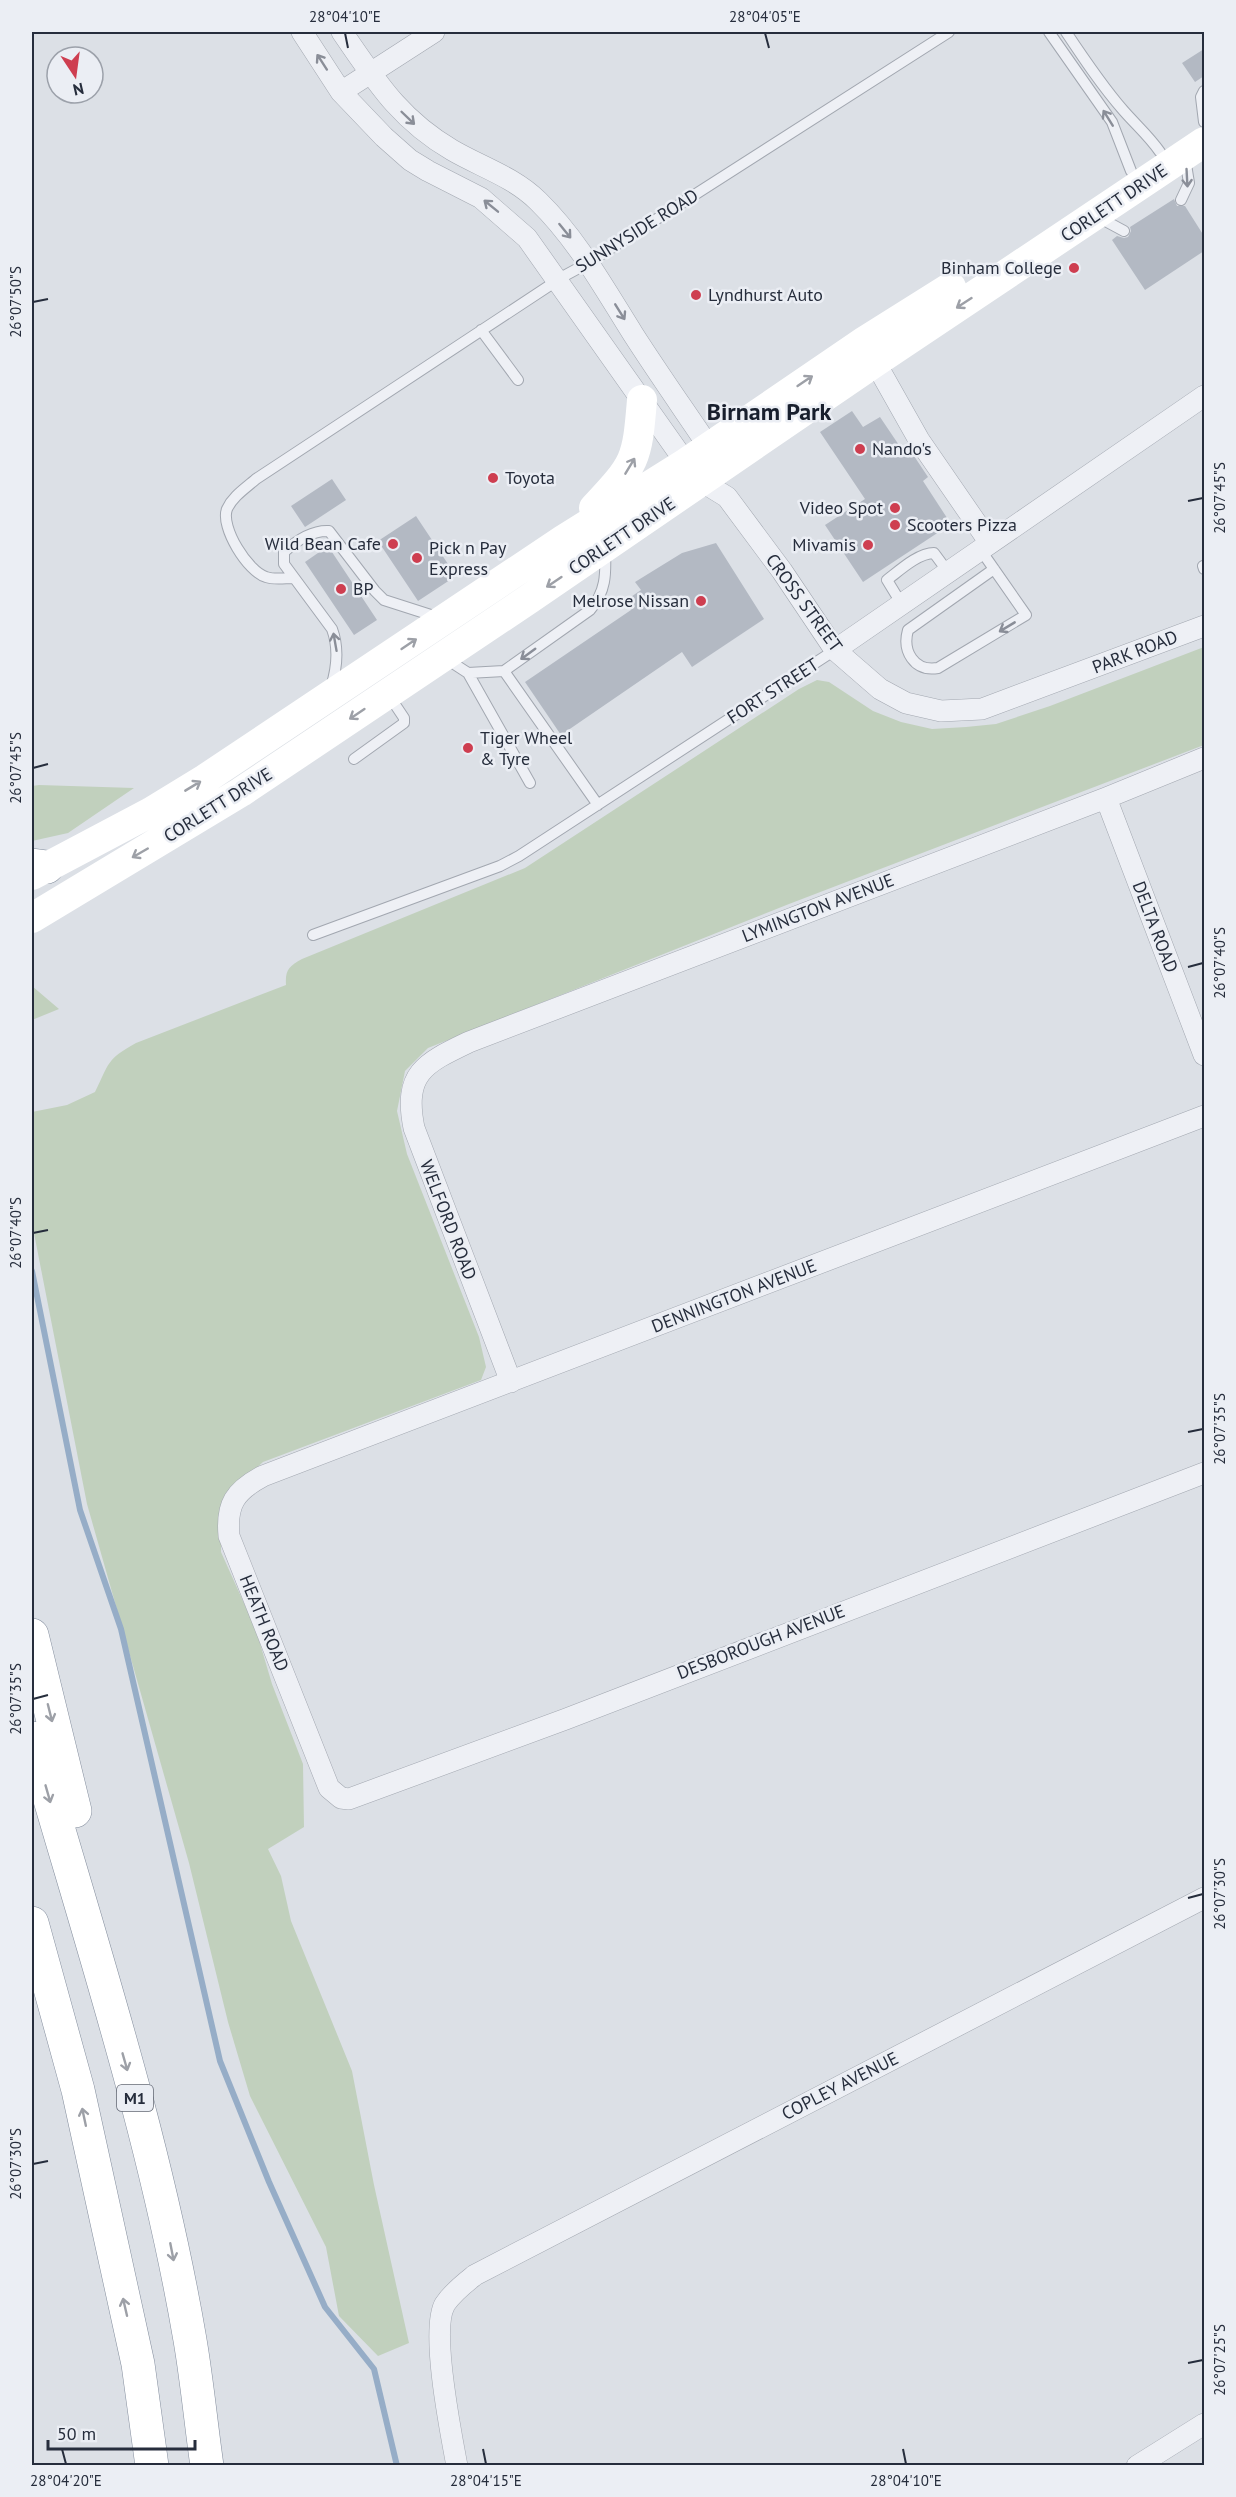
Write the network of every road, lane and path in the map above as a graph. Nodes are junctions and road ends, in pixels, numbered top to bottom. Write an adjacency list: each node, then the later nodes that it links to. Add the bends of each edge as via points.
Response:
1 (302, 32): 9 (street, CROSS STREET, one-way to 1)
2 (342, 32): 7 (street, CROSS STREET)
3 (434, 32): 7 (street)
4 (949, 32): 16 (lane, SUNNYSIDE ROAD)
5 (1049, 32): 12 (lane, one-way to 5, via 1112,122)
6 (1066, 32): 11 (lane, via 1125,113 1148,134)
7 (371, 74): 9 (street); 16 (street, CROSS STREET, one-way to 16, via 410,121 536,198)
8 (1204, 91): 10 (lane)
9 (341, 92): 17 (street, CROSS STREET, one-way to 9, via 532,245 506,218 469,190 410,160)
10 (1204, 121): 11 (main road, CORLETT DRIVE)
11 (1183, 150): 12 (main road, CORLETT DRIVE); 13 (lane, one-way to 13, via 1189,183); 14 (main road, CORLETT DRIVE)
12 (1131, 171): 23 (main road, CORLETT DRIVE, one-way to 12, via 865,341)
13 (1181, 200)
14 (1095, 215): 15 (lane); 19 (main road, CORLETT DRIVE, one-way to 19)
15 (1124, 231)
16 (588, 263): 17 (lane, SUNNYSIDE ROAD); 23 (street, CROSS STREET, one-way to 23)
17 (556, 281): 18 (lane, SUNNYSIDE ROAD); 22 (street, CROSS STREET)
18 (481, 330): 20 (lane); 28 (lane, SUNNYSIDE ROAD, via 256,479 234,498 225,516 231,537 254,571 272,579)
19 (875, 362): 23 (main road, CORLETT DRIVE); 25 (street)
20 (518, 380)
21 (1204, 396): 25 (street, FORT STREET)
22 (642, 400): 23 (street, CROSS STREET); 24 (main road, one-way to 22, via 633,463 638,450)
23 (704, 465): 24 (main road, CORLETT DRIVE); 26 (main road, CORLETT DRIVE); 31 (street, CROSS STREET)
24 (563, 540): 29 (main road, CORLETT DRIVE)
25 (985, 546): 27 (lane); 31 (street, FORT STREET)
26 (604, 548): 32 (main road, CORLETT DRIVE, one-way to 32); 33 (lane, one-way to 33, via 606,576 599,599 590,610)
27 (994, 569): 27 (lane, one-way to 27, via 1026,615 938,668 916,663 906,648 908,630)
28 (293, 578): 29 (lane, via 284,564 284,552 316,532 329,531 384,600); 37 (lane, one-way to 28, via 336,666 335,638)
29 (445, 620): 37 (main road, CORLETT DRIVE, one-way to 29)
30 (1204, 626): 35 (street, PARK ROAD)
31 (835, 650): 35 (street, CROSS STREET, via 896,699 941,711 982,709); 42 (lane, FORT STREET)
32 (443, 657): 34 (lane); 36 (main road, CORLETT DRIVE)
33 (504, 671): 34 (lane); 42 (lane)
34 (468, 673): 40 (lane)
35 (1065, 679)
36 (387, 694): 39 (lane, via 404,723); 44 (main road, CORLETT DRIVE, one-way to 44, via 241,792)
37 (327, 699): 43 (main road, CORLETT DRIVE, one-way to 37, via 151,812)
38 (1204, 758): 41 (street, LYMINGTON AVENUE)
39 (354, 759)
40 (530, 783)
41 (1106, 798): 46 (street, DELTA ROAD); 47 (street, LYMINGTON AVENUE, via 532,1017)
42 (598, 805): 45 (lane, FORT STREET, via 500,866)
43 (37, 869)
44 (32, 918)
45 (314, 935)
46 (1204, 1055)
47 (432, 1060): 49 (street, WELFORD ROAD, via 422,1069 412,1092 414,1128)
48 (1204, 1116): 49 (street, DENNINGTON AVENUE)
49 (511, 1382): 51 (street, DENNINGTON AVENUE)
50 (1204, 1473): 54 (street, DESBOROUGH AVENUE, via 359,1797 341,1798)
51 (263, 1476): 54 (street, HEATH ROAD, via 237,1494 228,1519 229,1536)
52 (32, 1635): 57 (highway, one-way to 57, via 115,1964)
53 (32, 1738): 57 (highway, M1, one-way to 57)
54 (326, 1780)
55 (1204, 1898): 61 (street, COPLEY AVENUE, via 476,2275 445,2305 439,2322 441,2364)
56 (32, 1923): 59 (highway, one-way to 56, via 138,2364 78,2090)
57 (116, 2028): 60 (highway, M1, one-way to 60, via 169,2238 190,2340)
58 (1204, 2424): 62 (street)
59 (152, 2466)
60 (207, 2466)
61 (457, 2466)
62 (1137, 2466)

